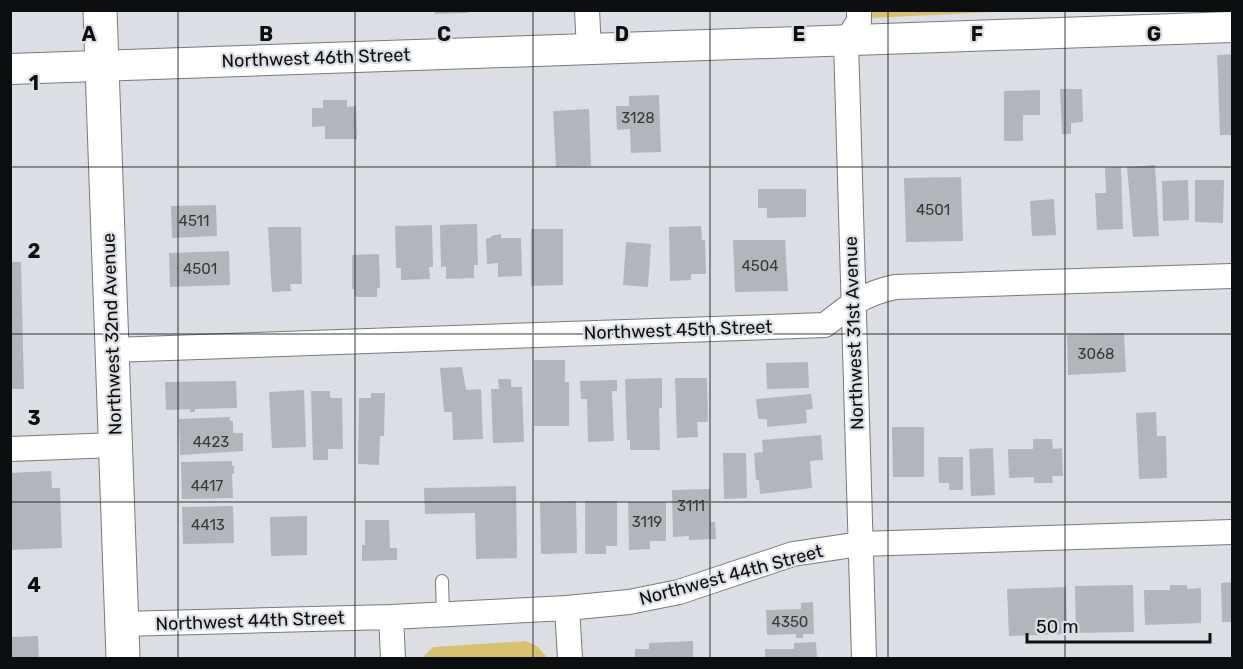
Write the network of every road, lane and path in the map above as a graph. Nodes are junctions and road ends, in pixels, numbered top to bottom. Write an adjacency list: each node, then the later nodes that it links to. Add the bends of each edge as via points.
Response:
1 (100, 10): 7 (main road, Northwest 32nd Avenue)
2 (587, 10): 6 (street)
3 (859, 10): 5 (street, Northwest 31st Avenue, via 859,21)
4 (1233, 27): 5 (street, Northwest 46th Street)
5 (846, 41): 6 (street, Northwest 46th Street); 10 (street, Northwest 31st Avenue)
6 (589, 50): 7 (street, Northwest 46th Street)
7 (102, 65): 8 (street, Northwest 46th Street); 11 (main road, Northwest 32nd Avenue)
8 (10, 69)
9 (1233, 276): 10 (street, Northwest 45th Street, via 895,287)
10 (853, 303): 11 (street, Northwest 45th Street, via 825,325); 15 (street, Northwest 31st Avenue)
11 (112, 350): 12 (main road, Northwest 32nd Avenue)
12 (116, 445): 13 (street); 20 (main road, Northwest 32nd Avenue)
13 (10, 449)
14 (1233, 532): 15 (street, Northwest 44th Street)
15 (860, 543): 17 (street, Northwest 44th Street, via 793,555 679,592); 24 (street, Northwest 31st Avenue)
16 (442, 581): 18 (lane)
17 (567, 608): 18 (street, Northwest 44th Street); 23 (street)
18 (443, 615): 19 (street, Northwest 44th Street)
19 (391, 617): 20 (street, Northwest 44th Street); 22 (street)
20 (122, 624): 21 (main road, Northwest 32nd Avenue)
21 (123, 658)
22 (393, 658)
23 (570, 658)
24 (864, 658)

